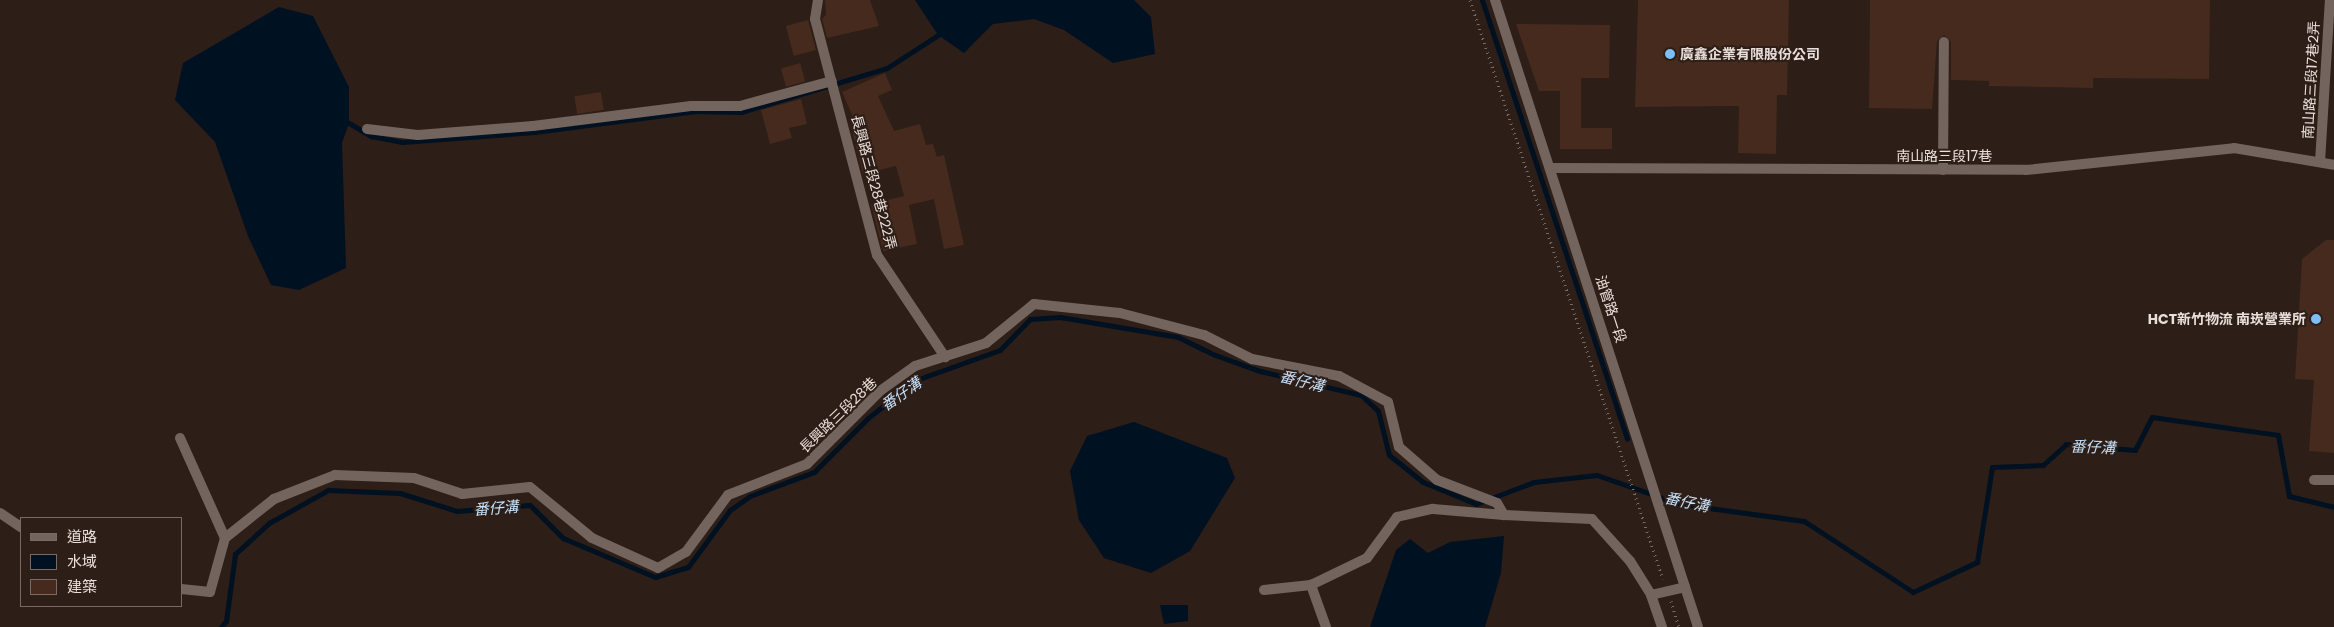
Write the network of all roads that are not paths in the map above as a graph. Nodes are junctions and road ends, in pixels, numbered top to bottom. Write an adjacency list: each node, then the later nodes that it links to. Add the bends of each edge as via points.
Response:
1 (818, 0): 5 (street, 長興路三段28巷222弄, via 815,19)
2 (1495, 0): 9 (street, 油管路一段)
3 (2330, 0): 7 (street, 南山路三段17巷2弄)
4 (1944, 42): 10 (street)
5 (832, 81): 6 (street, via 740,106 691,106 533,126 418,135); 11 (street, 長興路三段28巷222弄, via 877,255)
6 (367, 129)
7 (2320, 162): 8 (street, 南山路三段17巷); 10 (street, 南山路三段17巷, via 2234,148 2060,168)
8 (2334, 165)
9 (1551, 168): 10 (street, 南山路三段17巷); 20 (street, 油管路一段)
10 (1943, 170)
11 (944, 357): 16 (street, 長興路三段28巷, via 986,343 1034,304 1120,313 1204,335 1252,359 1339,376 1388,402 1399,447 1437,480 1497,503); 18 (street, 長興路三段28巷, via 916,366 880,391 807,464 728,495 686,552 658,568 592,538 530,487 462,494 414,478 335,475 274,499)
12 (180, 438): 18 (street)
13 (2314, 480): 14 (street)
14 (2334, 480)
15 (0, 513): 17 (street)
16 (1504, 515): 19 (street, via 1433,509 1397,516 1367,558); 23 (street, via 1592,519 1630,561)
17 (20, 526)
18 (225, 538): 21 (street, via 210,592)
19 (1311, 585): 22 (street); 24 (street)
20 (1685, 587): 23 (street); 26 (street, 油管路一段)
21 (182, 589)
22 (1264, 590)
23 (1650, 595): 25 (street)
24 (1326, 627)
25 (1662, 627)
26 (1698, 627)

